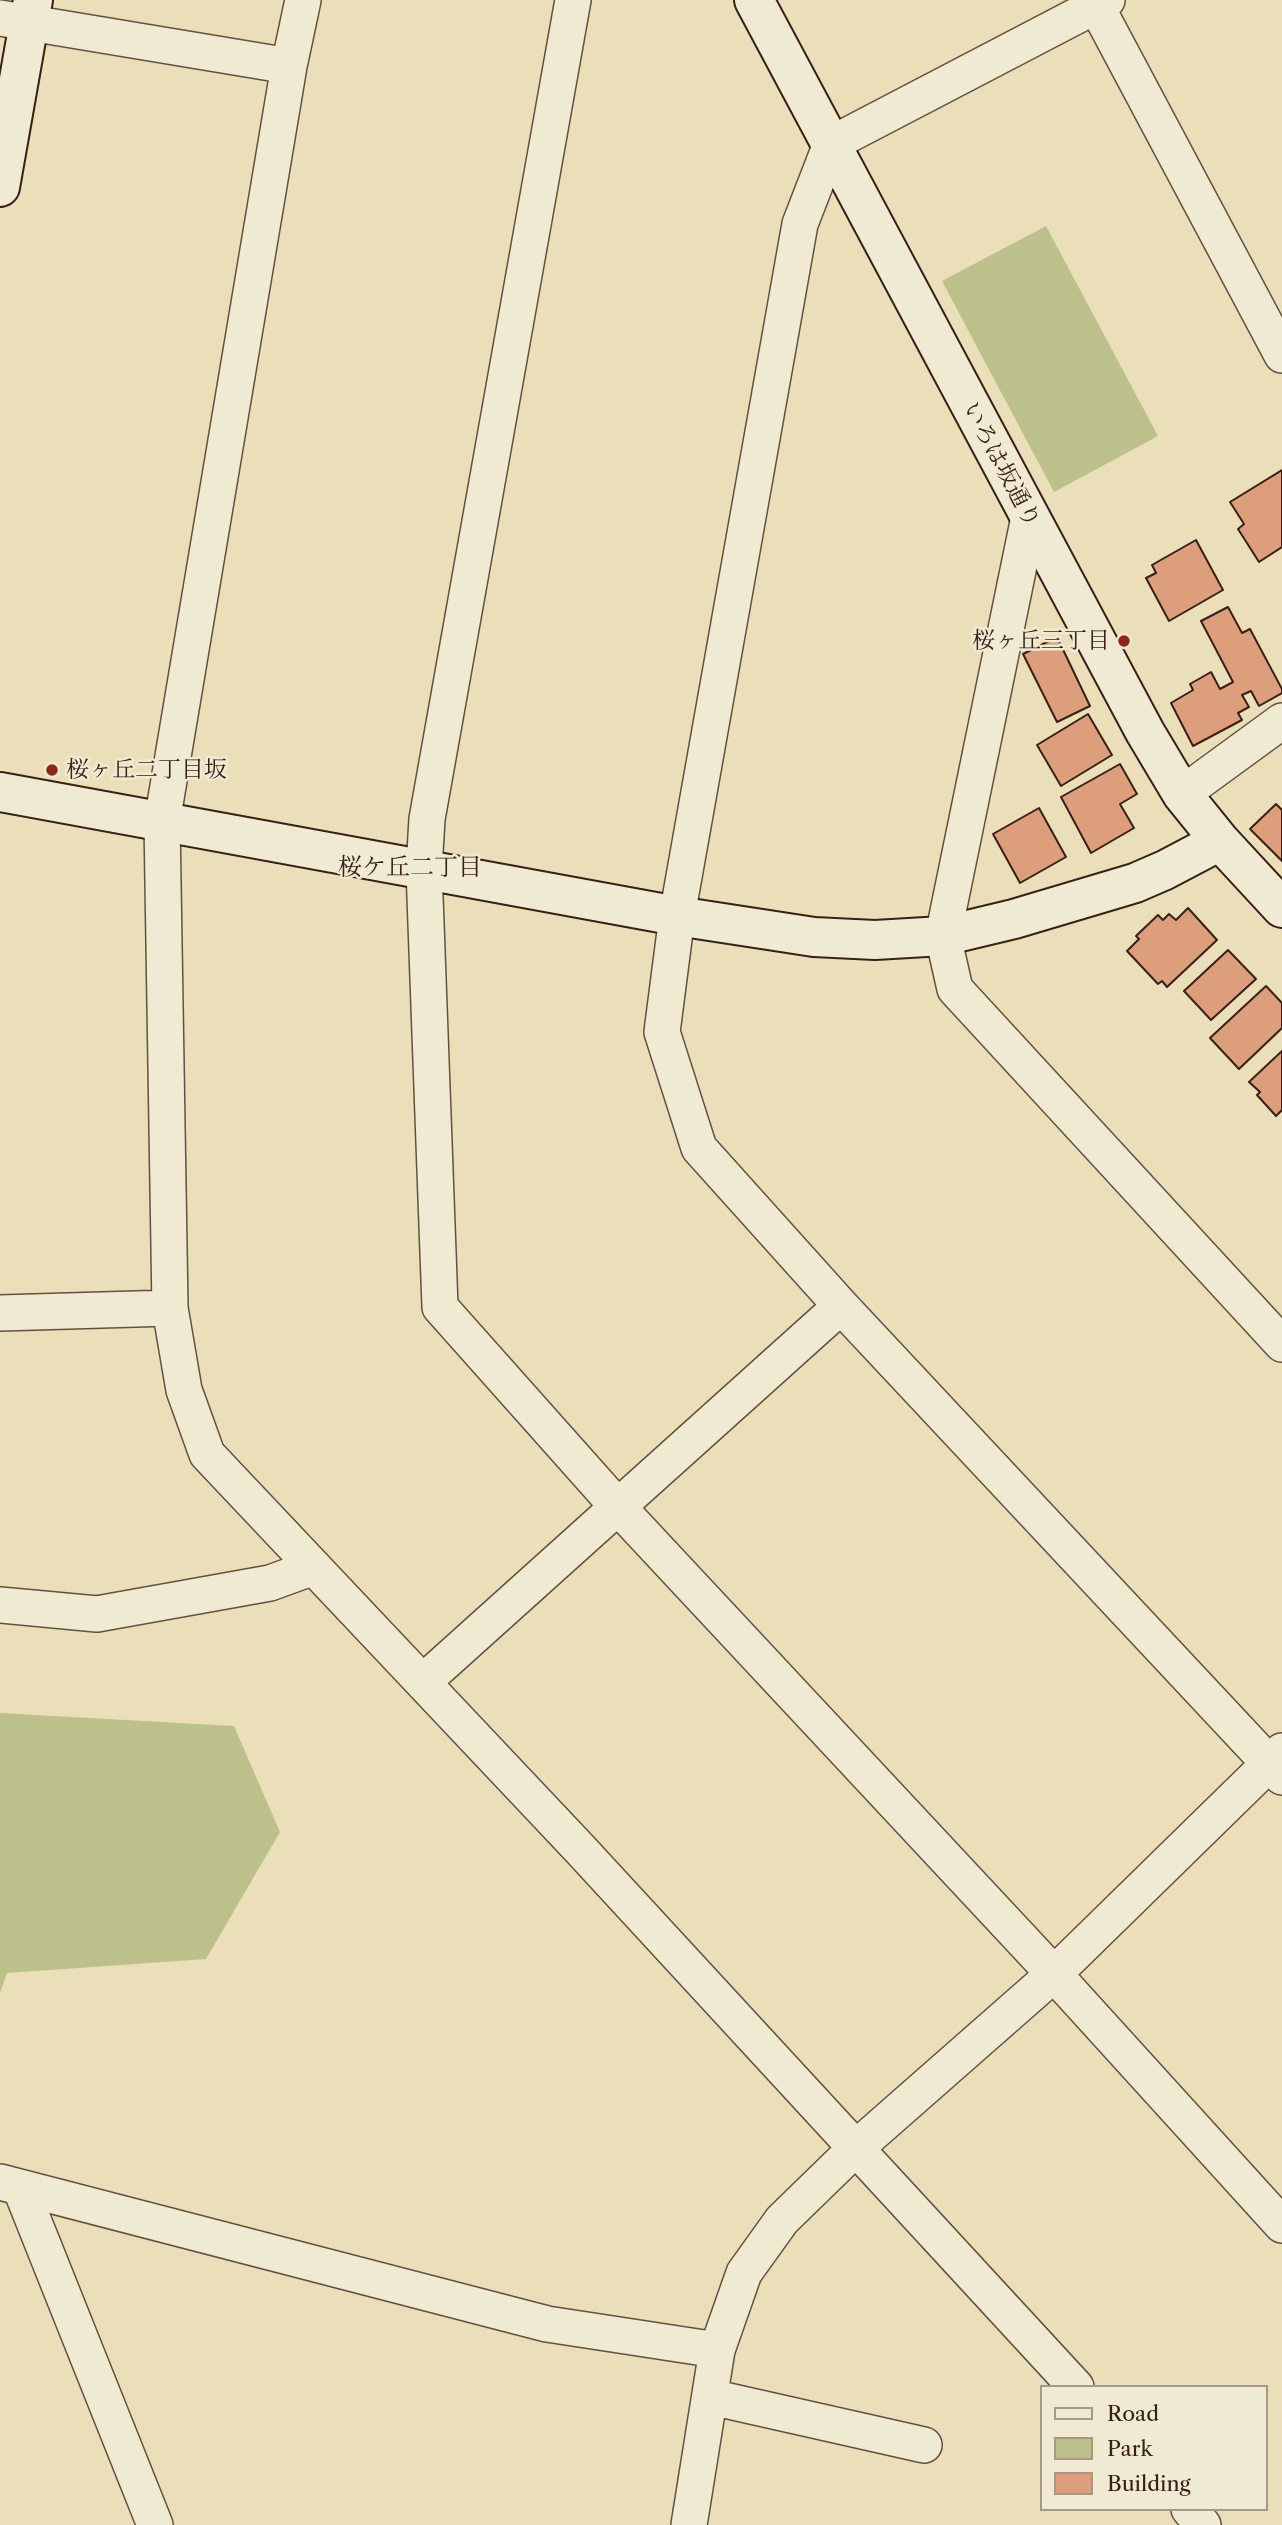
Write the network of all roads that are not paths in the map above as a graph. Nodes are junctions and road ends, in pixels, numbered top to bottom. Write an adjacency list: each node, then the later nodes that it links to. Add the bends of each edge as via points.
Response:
1 (303, 0): 6 (street)
2 (573, 0): 16 (street, via 427,819)
3 (754, 0): 7 (street, いろは坂通り)
4 (1098, 2): 7 (street); 9 (street)
5 (21, 14): 6 (street); 8 (street)
6 (289, 66): 14 (street)
7 (831, 144): 10 (street, いろは坂通り); 18 (street, via 800,225)
8 (0, 187)
9 (1282, 355)
10 (1029, 517): 13 (street, いろは坂通り); 19 (street)
11 (1282, 721): 13 (street)
12 (0, 792): 14 (street)
13 (1182, 794): 15 (street, いろは坂通り)
14 (162, 822): 16 (street); 21 (street)
15 (1220, 841): 17 (street, いろは坂通り); 19 (street, via 1135,883)
16 (424, 869): 18 (street); 24 (street, via 440,1307)
17 (1282, 908)
18 (677, 916): 19 (street, via 814,937); 20 (street, via 662,1032 699,1148)
19 (943, 936): 23 (street, via 954,989)
20 (841, 1306): 24 (street); 28 (street)
21 (170, 1308): 22 (street); 25 (street, via 184,1390 207,1454)
22 (0, 1313)
23 (1282, 1344)
24 (618, 1507): 27 (street); 29 (street)
25 (314, 1567): 26 (street, via 270,1583 97,1614); 27 (street)
26 (0, 1605)
27 (423, 1682): 30 (street)
28 (1278, 1764): 29 (street)
29 (1054, 1974): 30 (street); 32 (street)
30 (856, 2148): 33 (street, via 782,2220 744,2273); 34 (street)
31 (10, 2185): 33 (street, via 547,2324); 38 (street)
32 (1282, 2225)
33 (717, 2350): 35 (street)
34 (1074, 2385)
35 (711, 2397): 36 (street); 39 (street)
36 (924, 2445)
37 (1191, 2511): 40 (street)
38 (155, 2525)
39 (690, 2525)
40 (1203, 2525)

